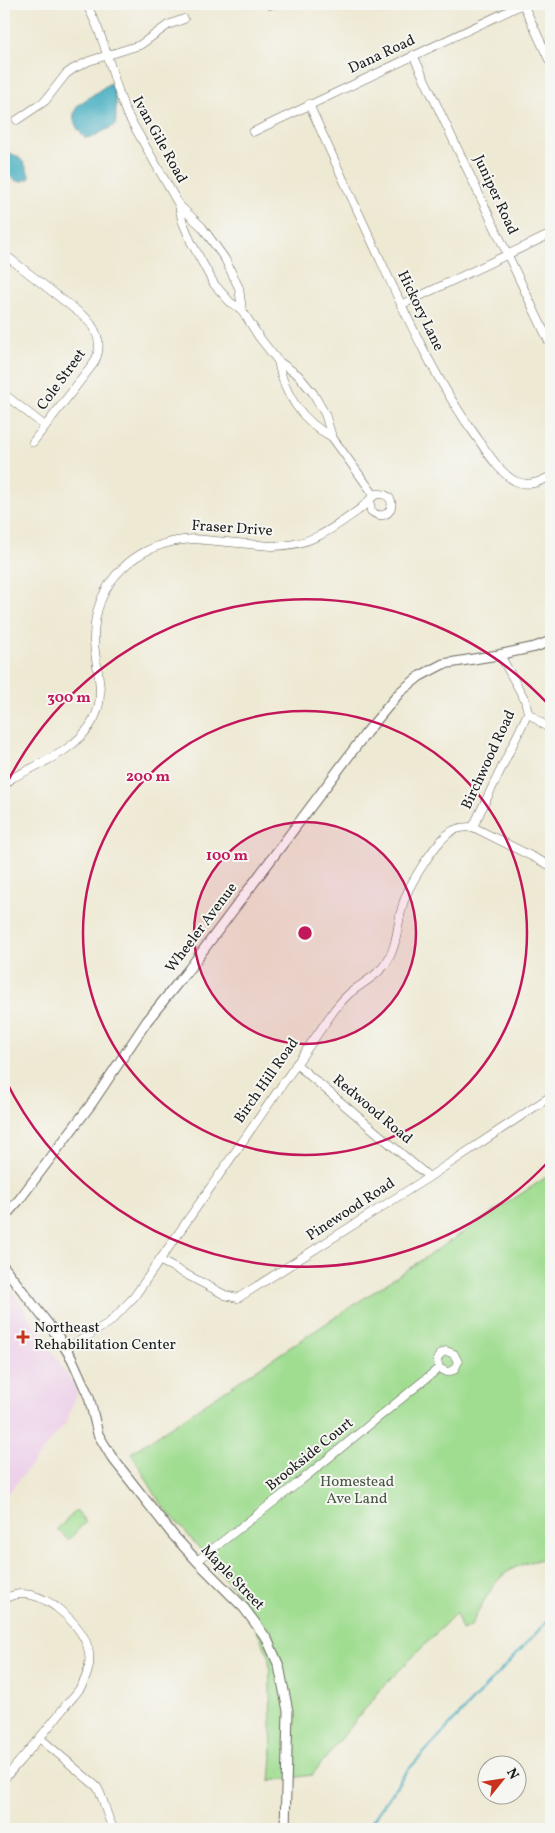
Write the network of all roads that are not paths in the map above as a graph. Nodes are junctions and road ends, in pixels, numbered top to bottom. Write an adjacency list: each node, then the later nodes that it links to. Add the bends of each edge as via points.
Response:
1 (86, 4): 4 (street, Ivan Gile Road, via 96,20)
2 (523, 4): 5 (street, Dana Road); 6 (street)
3 (184, 19): 4 (street, via 168,24 140,45)
4 (107, 55): 8 (street, via 80,64 66,74 45,102); 10 (street, Ivan Gile Road, via 126,112)
5 (414, 55): 7 (street, Dana Road); 13 (street, Juniper Road)
6 (551, 64)
7 (309, 104): 9 (street, Dana Road); 14 (street, Hickory Lane)
8 (17, 120)
9 (253, 132)
10 (179, 205): 15 (street, Ivan Gile Road, via 189,239 205,271 224,296); 15 (street, Ivan Gile Road, via 202,227 225,259 239,288)
11 (551, 234): 13 (street)
12 (4, 254): 19 (street, Cole Street, via 86,318 98,336 100,350 94,363)
13 (508, 254): 14 (street); 16 (street, Juniper Road)
14 (401, 305): 22 (street, Hickory Lane, via 447,393 503,471 516,481 529,484)
15 (242, 310): 17 (street, Ivan Gile Road)
16 (551, 346)
17 (278, 361): 20 (street, Ivan Gile Road, via 298,375 313,393 325,414); 20 (street, Ivan Gile Road, via 284,385 296,406 312,424)
18 (4, 394): 19 (street)
19 (46, 426): 21 (street, Cole Street)
20 (332, 437): 23 (street, Ivan Gile Road)
21 (33, 442)
22 (551, 476)
23 (372, 498): 28 (street, Fraser Drive, via 324,534 303,542 271,546 182,539 149,549 127,563 106,590 97,613 94,640 101,692 90,726 72,745 12,778)
24 (551, 641): 25 (street, Wheeler Avenue)
25 (500, 655): 26 (street, Birchwood Road, via 525,700); 34 (street, Wheeler Avenue, via 435,667 394,699 147,1021 92,1103)
26 (528, 713): 27 (street); 29 (street, Birchwood Road)
27 (551, 730)
28 (4, 786)
29 (473, 827): 30 (street, Birchwood Road); 31 (street, Birch Hill Road, via 454,830 432,853 403,902 395,945 387,962 342,1000)
30 (551, 866)
31 (296, 1064): 33 (street, Redwood Road); 35 (street, Birch Hill Road)
32 (551, 1096): 33 (street, Pinewood Road)
33 (429, 1177): 35 (street, Pinewood Road, via 238,1298 225,1295)
34 (4, 1217)
35 (158, 1260): 37 (street, Birch Hill Road, via 117,1316)
36 (5, 1266): 37 (street, Maple Street)
37 (66, 1349): 39 (street, Maple Street, via 84,1382 98,1434 111,1456)
38 (439, 1368): 39 (street, Brookside Court)
39 (197, 1561): 44 (street, Maple Street, via 252,1617 267,1639 279,1666 288,1711)
40 (4, 1599): 41 (street, via 18,1594 47,1600 72,1622 88,1644 89,1670 81,1686)
41 (40, 1739): 42 (street); 43 (street, via 97,1787)
42 (4, 1779)
43 (114, 1829)
44 (285, 1829)

